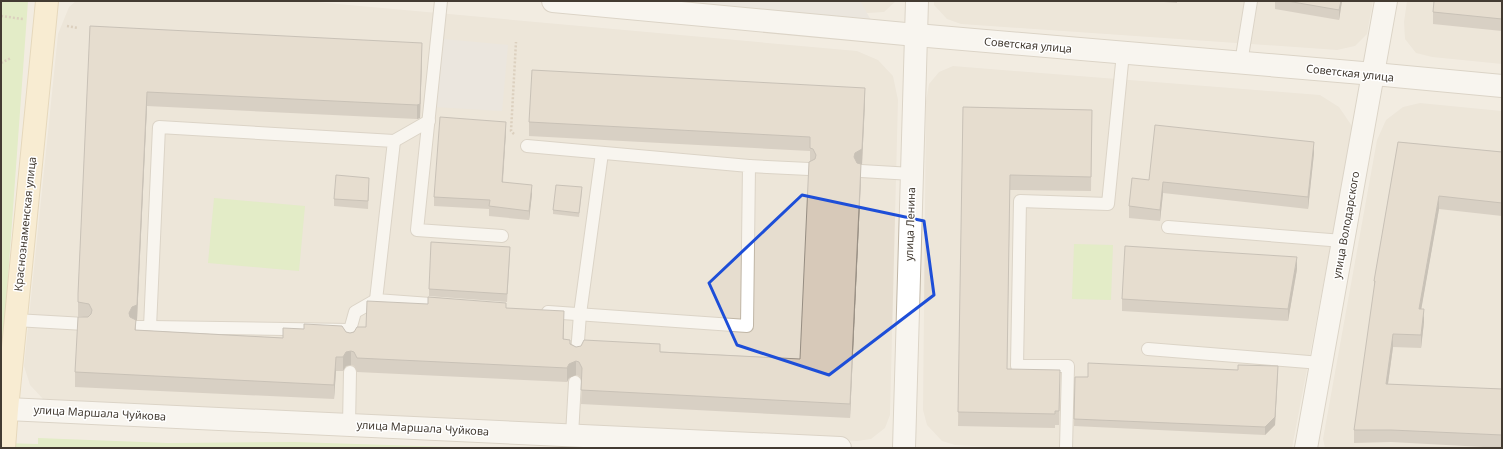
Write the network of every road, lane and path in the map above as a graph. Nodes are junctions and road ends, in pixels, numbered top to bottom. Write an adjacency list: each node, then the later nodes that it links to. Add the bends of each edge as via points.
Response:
1 (47, 1): 31 (main road, Краснознаменская улица)
2 (441, 1): 16 (lane)
3 (553, 1): 7 (street, Советская улица)
4 (917, 1): 8 (street, улица Ленина)
5 (1251, 1): 13 (lane)
6 (1386, 1): 14 (street, улица Володарского)
7 (613, 4): 8 (street, Советская улица)
8 (916, 35): 10 (street, Советская улица); 23 (street, улица Ленина)
9 (516, 42): 18 (path, via 511,131)
10 (1123, 53): 13 (street, Советская улица); 46 (lane, via 1108,204 1020,201 1017,366 1068,366)
11 (11, 58): 12 (path)
12 (1, 63)
13 (1241, 63): 14 (street, Советская улица)
14 (1374, 74): 15 (street, Советская улица); 26 (street, улица Володарского)
15 (1502, 86)
16 (429, 121): 17 (lane); 25 (lane, via 417,230)
17 (394, 141): 27 (lane); 34 (lane, via 159,128)
18 (527, 146): 19 (lane)
19 (602, 153): 20 (lane); 30 (lane)
20 (749, 166): 21 (lane); 30 (lane, via 747,326)
21 (809, 169)
22 (861, 171): 23 (lane)
23 (912, 174): 45 (street, улица Ленина)
24 (1168, 227): 26 (lane)
25 (502, 236)
26 (1343, 241): 37 (street, улица Володарского)
27 (376, 300): 28 (lane); 34 (lane, via 355,312 350,335)
28 (454, 306)
29 (533, 311): 30 (lane)
30 (580, 314): 36 (lane)
31 (15, 320): 32 (lane); 40 (main road, Краснознаменская улица)
32 (85, 324)
33 (136, 327): 34 (lane)
34 (150, 327)
35 (1148, 349): 37 (lane)
36 (577, 354)
37 (1321, 363): 47 (street, улица Володарского)
38 (350, 372): 41 (lane)
39 (575, 382): 42 (lane)
40 (7, 409): 41 (street, улица Маршала Чуйкова); 43 (main road, Краснознаменская улица)
41 (349, 425): 42 (street, улица Маршала Чуйкова)
42 (572, 435): 44 (street, улица Маршала Чуйкова)
43 (4, 448)
44 (840, 448)
45 (904, 448)
46 (1066, 448)
47 (1306, 448)

